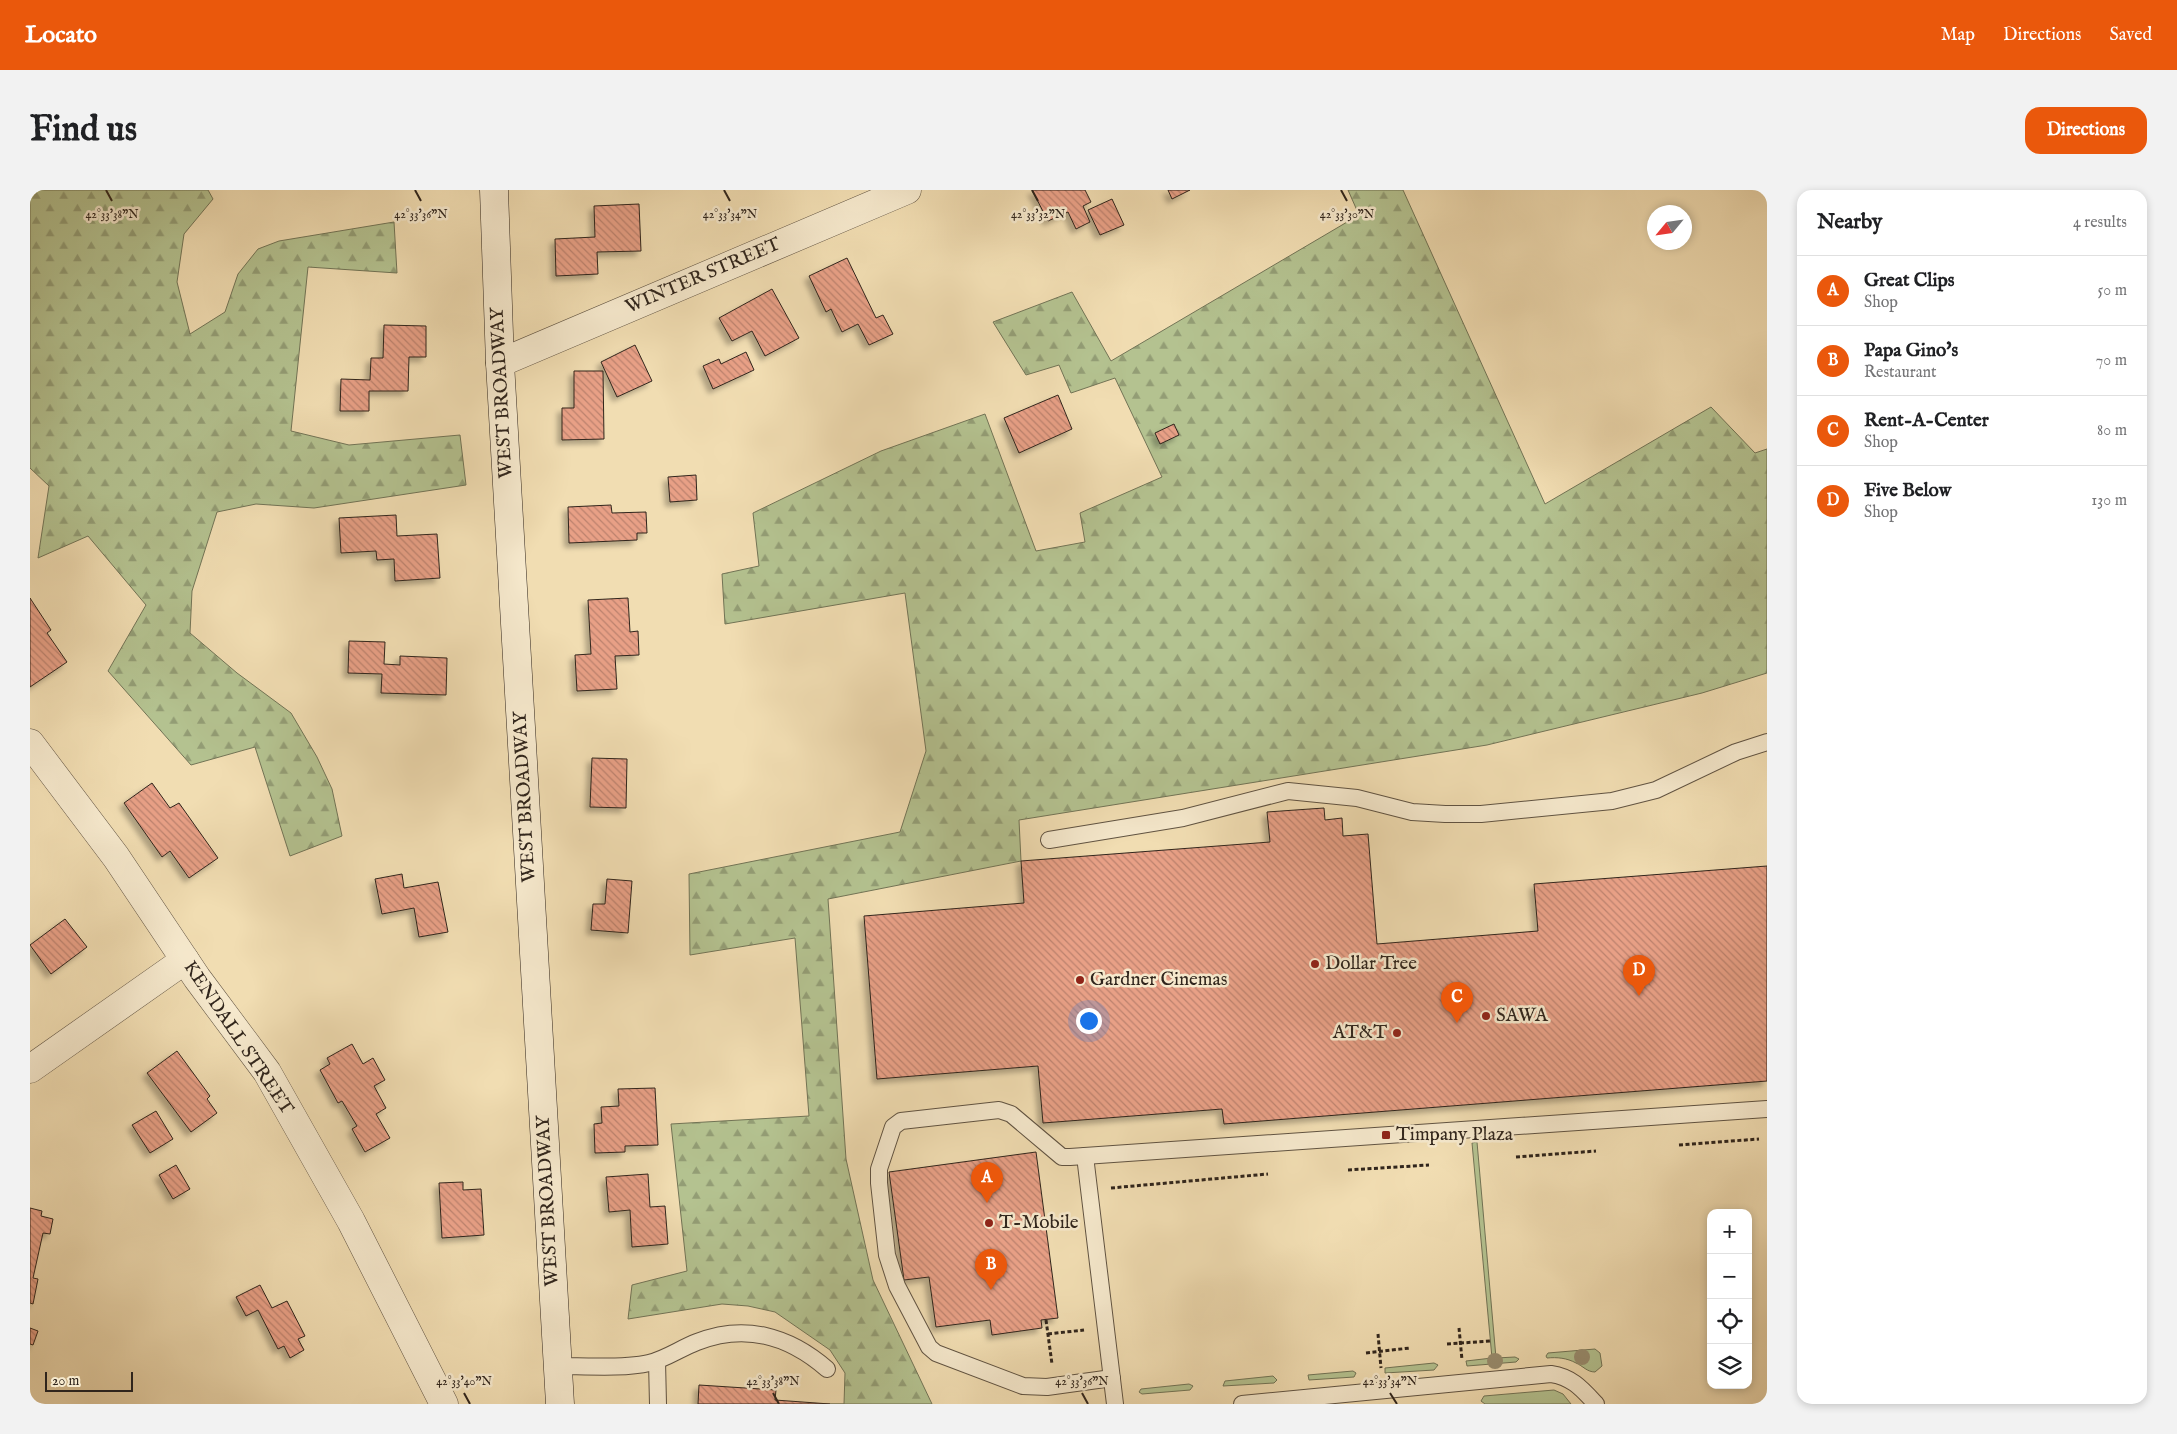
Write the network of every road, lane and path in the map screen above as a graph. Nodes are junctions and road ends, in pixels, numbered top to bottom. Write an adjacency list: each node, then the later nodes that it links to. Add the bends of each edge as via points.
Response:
1 (494, 190): 3 (street, WEST BROADWAY)
2 (906, 190): 3 (street, WINTER STREET)
3 (500, 363): 32 (street, WEST BROADWAY)
4 (1767, 742): 6 (lane, via 1736,752 1656,790 1612,801 1481,814 1445,814 1412,812 1357,798 1288,791 1183,818)
5 (30, 743): 7 (street, KENDALL STREET, via 116,857)
6 (1049, 840)
7 (185, 960): 8 (street); 38 (street, KENDALL STREET, via 266,1072 306,1139)
8 (30, 1069)
9 (1767, 1109): 13 (lane)
10 (1759, 1138): 11 (path)
11 (1678, 1145)
12 (1596, 1151): 14 (path)
13 (1085, 1156): 18 (lane); 36 (lane, via 1062,1157 1012,1114 998,1110 901,1121 893,1127 879,1169 891,1271 929,1347 936,1353 1023,1386)
14 (1516, 1157)
15 (1429, 1165): 16 (path)
16 (1348, 1170)
17 (1268, 1174): 18 (path)
18 (1089, 1190): 20 (lane)
19 (1046, 1320): 22 (path)
20 (1106, 1327): 22 (path); 35 (lane)
21 (1459, 1328): 26 (path)
22 (1048, 1334): 36 (path)
23 (1378, 1334): 28 (path)
24 (1490, 1341): 26 (path)
25 (1446, 1344): 26 (path)
26 (1461, 1344): 31 (path)
27 (1410, 1348): 28 (path)
28 (1380, 1351): 29 (path); 34 (path)
29 (1366, 1353)
30 (657, 1361): 32 (lane, via 641,1365); 33 (lane, via 696,1342 739,1333 784,1340); 40 (lane)
31 (1462, 1363)
32 (558, 1366): 39 (street, WEST BROADWAY)
33 (827, 1369)
34 (1381, 1371)
35 (1112, 1378): 36 (lane); 41 (lane)
36 (1054, 1386)
37 (1274, 1402): 42 (lane); 43 (lane, via 1551,1374 1571,1379)
38 (444, 1404)
39 (560, 1404)
40 (658, 1404)
41 (1115, 1404)
42 (1242, 1404)
43 (1596, 1404)

